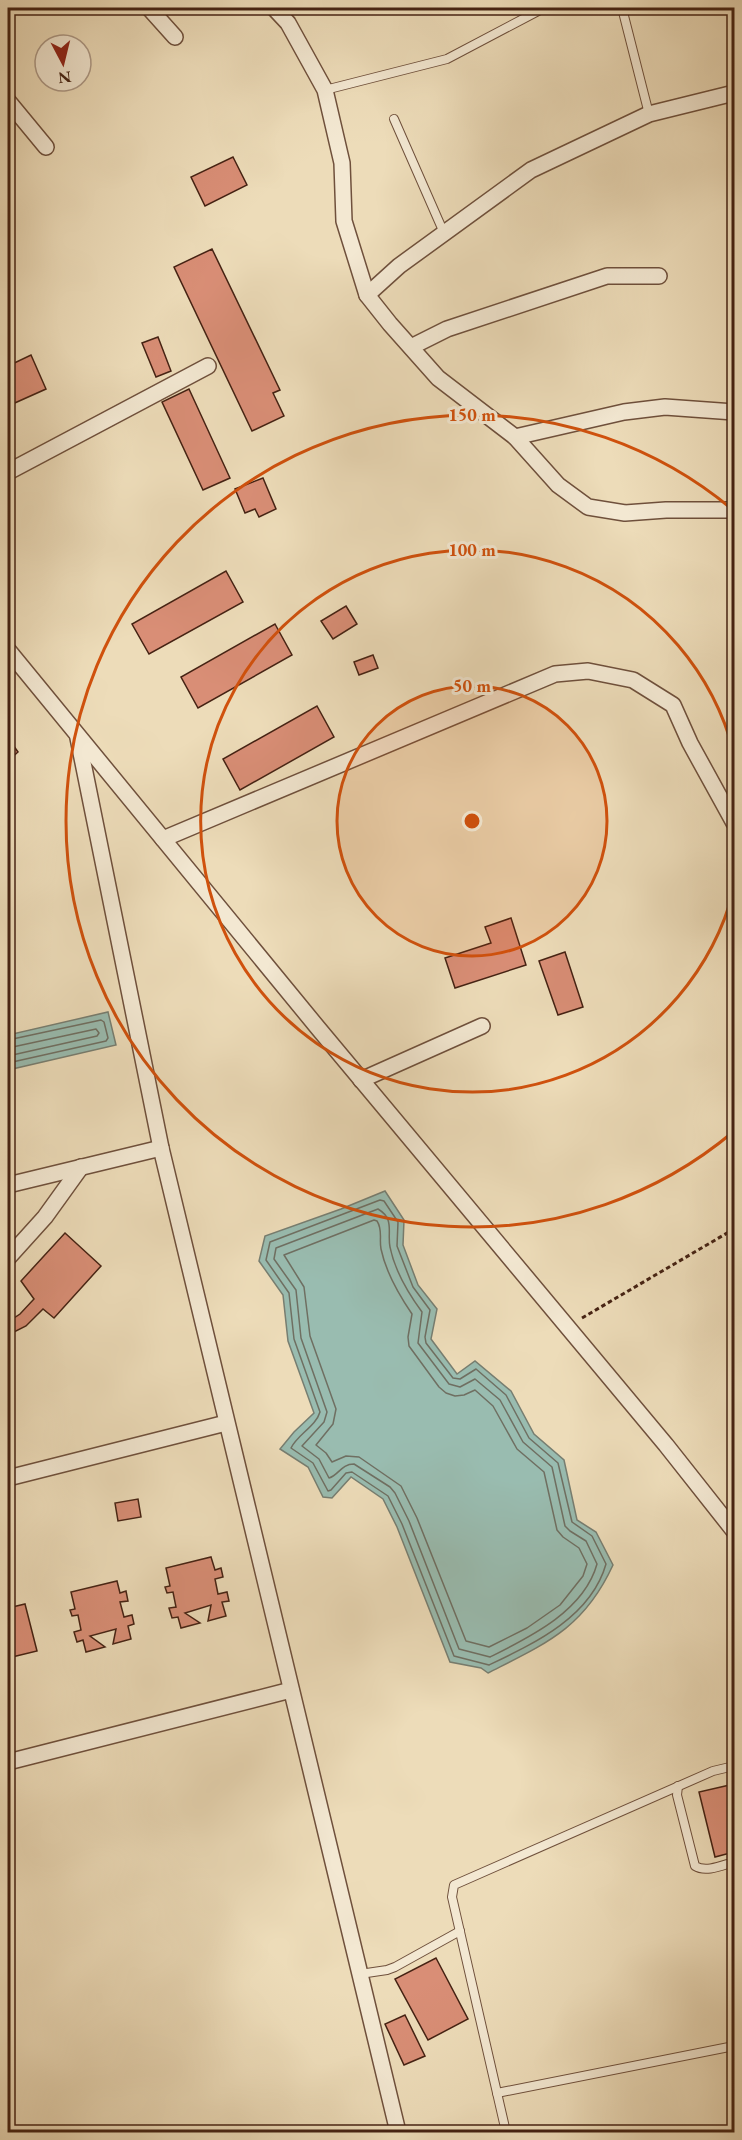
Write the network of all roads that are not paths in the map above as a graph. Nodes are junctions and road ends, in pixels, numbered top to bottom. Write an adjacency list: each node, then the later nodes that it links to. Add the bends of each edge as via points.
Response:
1 (149, 8): 5 (street)
2 (274, 8): 6 (street, via 288,22)
3 (621, 8): 9 (lane)
4 (542, 9): 6 (lane, via 447,58)
5 (176, 37)
6 (325, 90): 14 (street, via 342,163 344,221)
7 (735, 93): 9 (street)
8 (8, 101): 11 (street)
9 (649, 114): 12 (street, via 531,170)
10 (394, 119): 12 (lane)
11 (46, 147)
12 (444, 233): 14 (street)
13 (659, 276): 15 (street, via 607,276 447,328)
14 (367, 295): 15 (street)
15 (411, 347): 18 (street, via 438,378)
16 (208, 366): 19 (street)
17 (735, 412): 18 (street, via 665,407 624,412)
18 (515, 437): 20 (street, via 558,485 588,507 625,513)
19 (8, 472)
20 (735, 510)
21 (8, 650): 22 (street)
22 (78, 738): 24 (street); 27 (street)
23 (735, 823): 24 (street, via 690,744 673,705 633,680 588,671 555,674)
24 (163, 839): 26 (street)
25 (482, 1026): 26 (street)
26 (361, 1080): 33 (street)
27 (161, 1148): 28 (street); 31 (street)
28 (81, 1167): 29 (street); 30 (street, via 45,1217)
29 (8, 1185)
30 (8, 1258)
31 (226, 1423): 32 (street); 34 (street)
32 (8, 1478)
33 (735, 1531)
34 (291, 1690): 35 (street); 40 (street)
35 (8, 1762)
36 (735, 1766): 37 (lane)
37 (678, 1786): 38 (lane, via 695,1866 712,1868); 39 (lane, via 454,1885 452,1897)
38 (735, 1862)
39 (460, 1931): 40 (lane, via 394,1967); 42 (lane)
40 (360, 1974): 43 (street)
41 (735, 2046): 42 (lane)
42 (497, 2093): 44 (lane)
43 (398, 2133)
44 (506, 2133)

